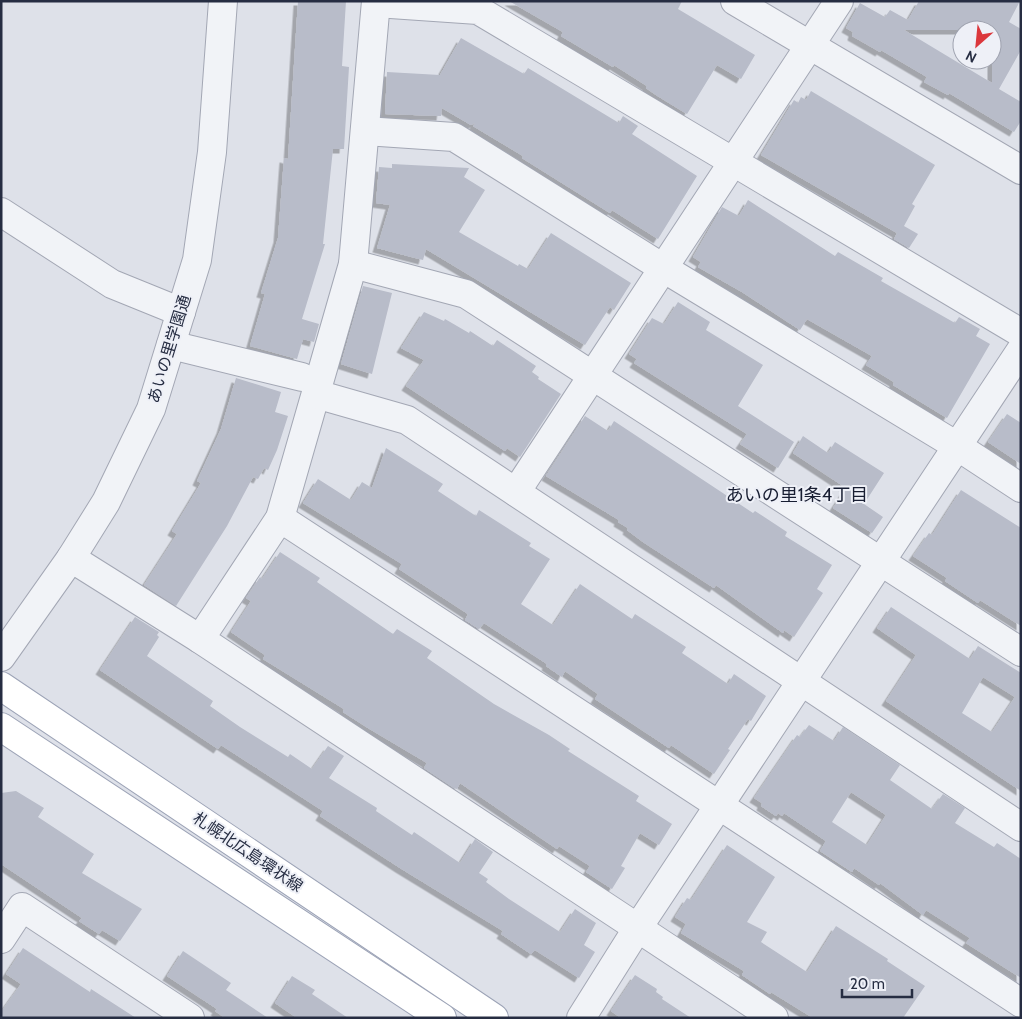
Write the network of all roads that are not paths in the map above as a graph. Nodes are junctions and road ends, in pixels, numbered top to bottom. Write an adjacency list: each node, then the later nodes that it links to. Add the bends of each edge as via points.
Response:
1 (222, 1): 12 (street, あいの里学園通, via 212,152 196,260)
2 (735, 1): 5 (street)
3 (839, 1): 5 (street)
4 (376, 2): 6 (street); 7 (street, via 478,10)
5 (809, 45): 7 (street); 8 (street)
6 (365, 131): 10 (street); 11 (street, via 454,137)
7 (734, 161): 11 (street); 13 (street)
8 (1021, 170)
9 (1, 212): 12 (street, via 87,256 112,284)
10 (354, 264): 16 (street, via 466,294); 17 (street)
11 (664, 268): 16 (street); 18 (street)
12 (181, 312): 14 (street, あいの里学園通)
13 (1021, 333)
14 (171, 345): 17 (street); 22 (street, あいの里学園通, via 151,409 106,502)
15 (1021, 350): 18 (street)
16 (592, 377): 20 (street); 23 (street)
17 (309, 386): 20 (street, via 407,420); 21 (street)
18 (957, 446): 19 (street); 23 (street)
19 (1021, 488)
20 (516, 492): 27 (street)
21 (280, 518): 24 (street); 30 (street)
22 (71, 558): 24 (street); 26 (street, あいの里学園通)
23 (881, 561): 25 (street); 27 (street)
24 (200, 639): 32 (street)
25 (1021, 652)
26 (1, 657)
27 (801, 683): 30 (street); 31 (street)
28 (1, 686): 37 (main road, 札幌北広島環状線)
29 (1, 727): 36 (main road, 札幌北広島環状線)
30 (720, 804): 32 (street); 34 (street)
31 (1021, 827)
32 (637, 929): 38 (street); 39 (street)
33 (1, 939): 35 (street, via 22,907)
34 (1021, 1003)
35 (190, 1018)
36 (442, 1018)
37 (494, 1018)
38 (581, 1018)
39 (774, 1018)

